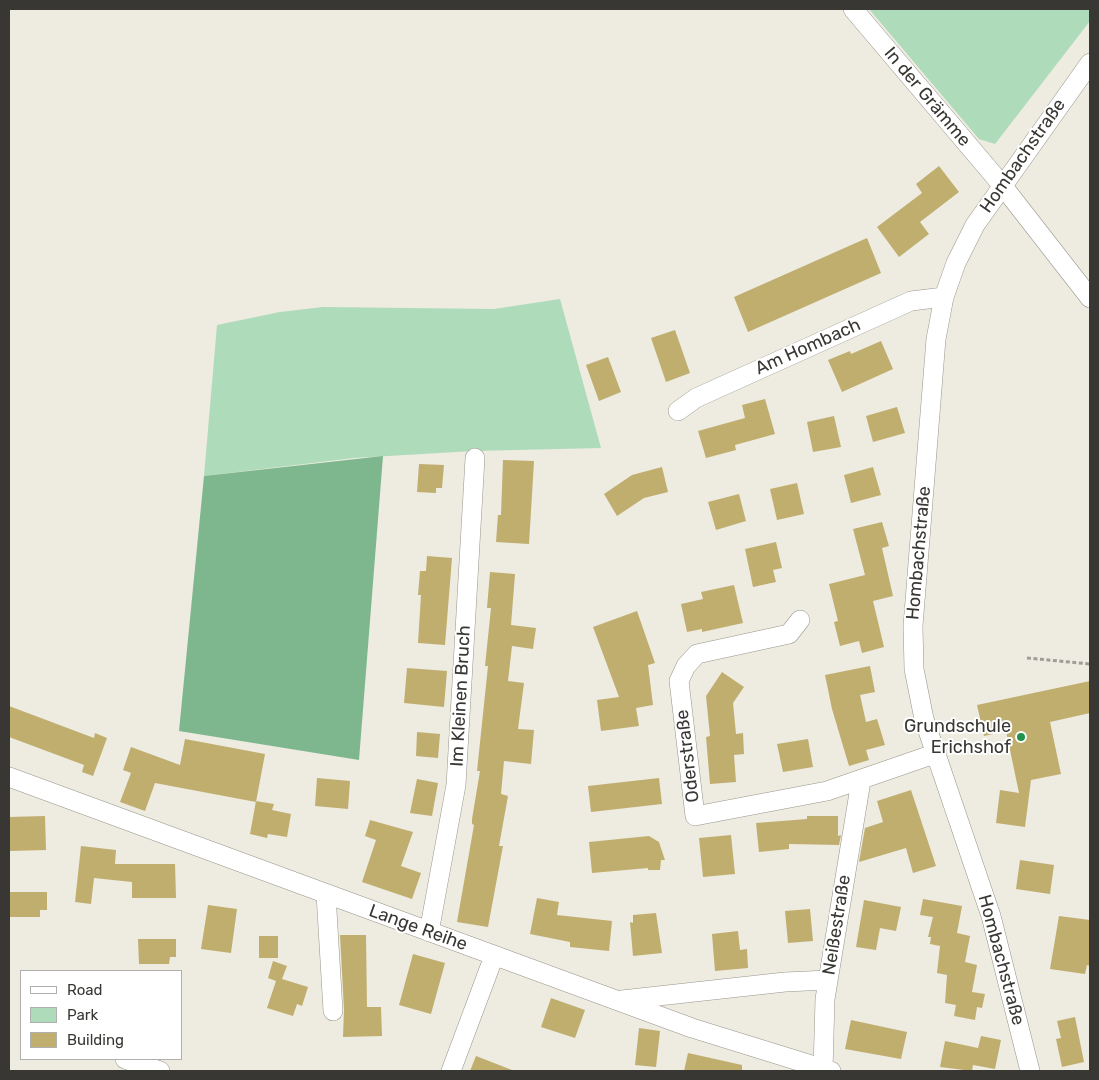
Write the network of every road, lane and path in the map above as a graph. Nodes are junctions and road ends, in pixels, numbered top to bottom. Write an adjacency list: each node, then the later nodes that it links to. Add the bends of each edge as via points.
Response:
1 (853, 9): 3 (street, In der Grämme)
2 (1090, 63): 3 (street, Hombachstraße)
3 (1002, 185): 4 (street, Hombachstraße, via 975,225); 5 (street, In der Grämme)
4 (944, 297): 6 (street, Am Hombach, via 911,301 696,398); 11 (street, Hombachstraße, via 936,339 913,626 914,669 924,719)
5 (1090, 298)
6 (678, 411)
7 (475, 458): 15 (street, Im Kleinen Bruch, via 456,785)
8 (800, 620): 13 (street, Oderstraße, via 789,634 696,654 686,666 680,681 695,816 827,791)
9 (1027, 658): 10 (path)
10 (1090, 664)
11 (936, 753): 13 (street, Oderstraße); 24 (street, Hombachstraße, via 990,916)
12 (9, 777): 14 (street, Lange Reihe)
13 (861, 781): 17 (street, Neißestraße)
14 (326, 894): 15 (street, Lange Reihe); 19 (street)
15 (429, 932): 16 (street, Lange Reihe)
16 (494, 956): 18 (street, Lange Reihe); 22 (street)
17 (828, 980): 18 (street); 23 (street, Neißestraße, via 825,999)
18 (618, 1001): 23 (street, Lange Reihe)
19 (333, 1011)
20 (129, 1060): 21 (street)
21 (160, 1071)
22 (451, 1071)
23 (826, 1071)
24 (1030, 1071)

